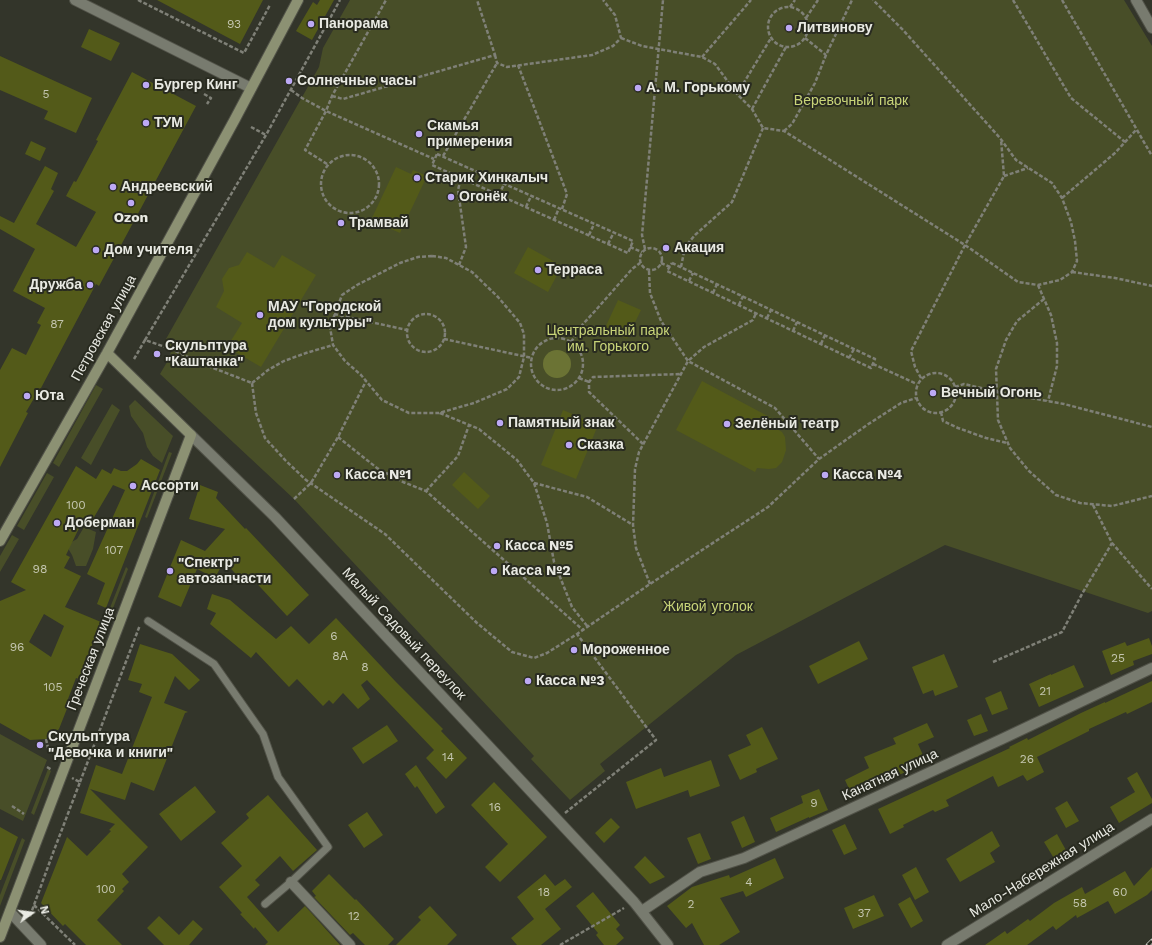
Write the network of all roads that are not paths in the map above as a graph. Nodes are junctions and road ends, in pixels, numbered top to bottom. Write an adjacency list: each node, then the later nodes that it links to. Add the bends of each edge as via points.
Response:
1 (75, 0): 5 (street)
2 (298, 0): 5 (main road, Петровская улица)
3 (1136, 0): 4 (street)
4 (1152, 28)
5 (251, 88): 6 (main road, Петровская улица)
6 (107, 353): 7 (main road, Малый Садовый переулок); 8 (main road, Петровская улица)
7 (191, 435): 14 (street, Малый Садовый переулок, via 275,517); 15 (main road, Греческая улица)
8 (0, 541)
9 (145, 620): 12 (lane, via 214,664 262,734 278,777 328,847)
10 (1152, 668): 14 (street, Канатная улица, via 744,858 700,872)
11 (1152, 819): 20 (street, Мало-Набережная улица)
12 (291, 882): 13 (lane); 19 (street)
13 (265, 904)
14 (642, 911): 17 (street, Малый Садовый переулок)
15 (10, 912): 16 (main road, Греческая улица); 18 (street)
16 (0, 937)
17 (666, 944)
18 (41, 945)
19 (350, 945)
20 (947, 945)

